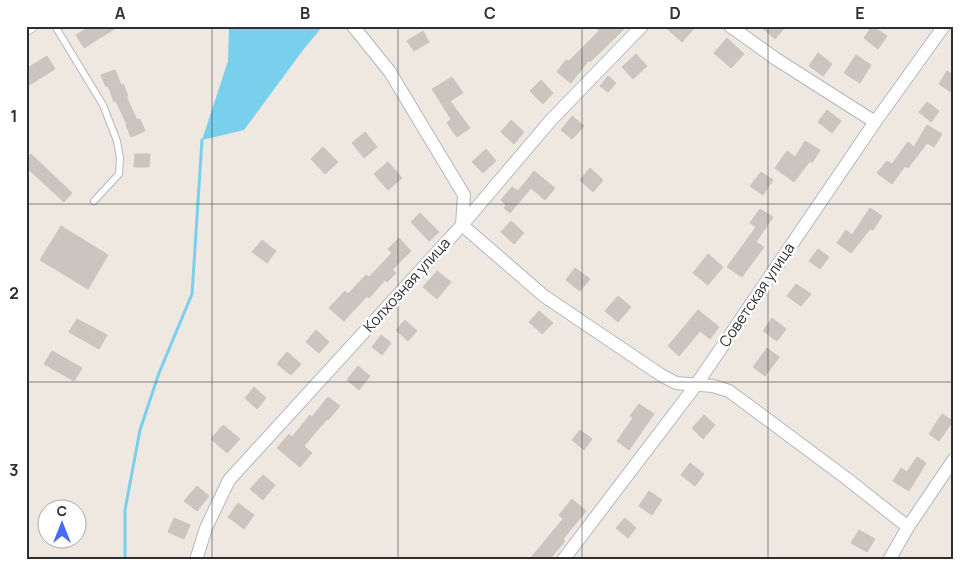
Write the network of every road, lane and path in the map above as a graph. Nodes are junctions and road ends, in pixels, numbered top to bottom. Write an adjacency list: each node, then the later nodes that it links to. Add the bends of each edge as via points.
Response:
1 (31, 26): 7 (street)
2 (55, 26): 9 (lane, via 103,105 118,141 120,174)
3 (353, 26): 10 (street, via 390,72 464,195)
4 (642, 26): 10 (street, Колхозная улица, via 551,120)
5 (730, 26): 8 (street)
6 (944, 26): 8 (street, Советская улица)
7 (26, 29)
8 (875, 122): 11 (street, Советская улица)
9 (94, 201)
10 (462, 225): 11 (street, via 552,301 676,383); 14 (street, Колхозная улица, via 228,480 206,528)
11 (696, 385): 13 (street, via 729,391); 15 (street, Советская улица)
12 (954, 459): 13 (street)
13 (908, 527): 16 (street)
14 (196, 560)
15 (563, 560)
16 (889, 560)

